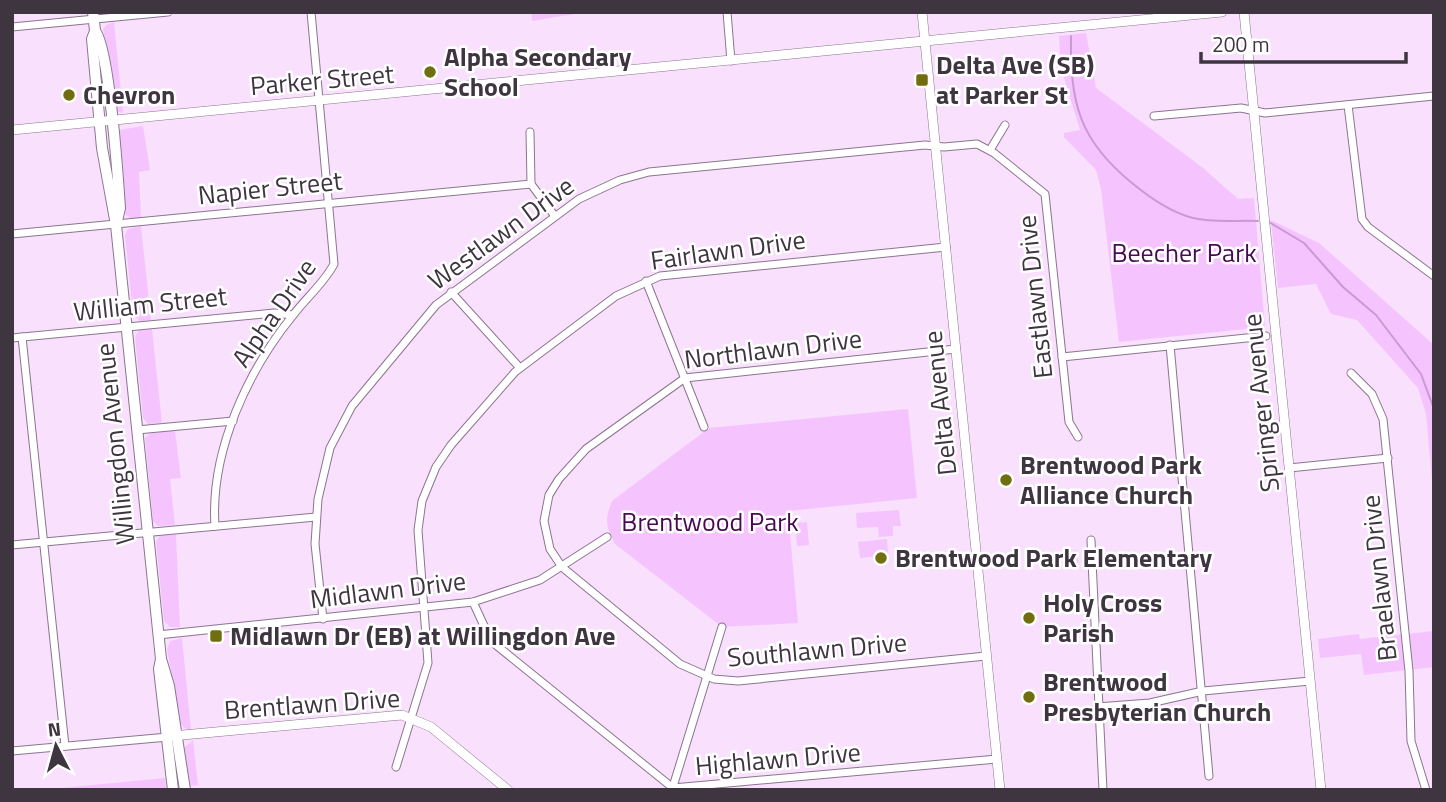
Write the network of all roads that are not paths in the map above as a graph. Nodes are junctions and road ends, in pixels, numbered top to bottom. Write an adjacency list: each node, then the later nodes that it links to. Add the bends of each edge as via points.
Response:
1 (168, 12): 7 (street)
2 (311, 12): 12 (street, Alpha Drive)
3 (727, 12): 10 (street)
4 (922, 12): 9 (street, Delta Avenue)
5 (1222, 12): 9 (street, Parker Street)
6 (1244, 12): 14 (street, Springer Avenue)
7 (94, 21): 8 (street); 16 (main road, Willingdon Avenue, via 105,57)
8 (12, 27)
9 (925, 41): 10 (street, Parker Street); 20 (street, Delta Avenue)
10 (731, 61): 12 (street, Parker Street)
11 (1434, 96): 13 (street)
12 (320, 101): 16 (street, Parker Street); 23 (street, Alpha Drive)
13 (1348, 105): 14 (street, via 1265,113); 28 (street, via 1362,219)
14 (1253, 110): 15 (street); 47 (street, Springer Avenue)
15 (1154, 117)
16 (106, 121): 18 (street, Parker Street); 25 (main road, Willingdon Avenue, via 111,210)
17 (1005, 125): 21 (street)
18 (12, 130)
19 (530, 132): 22 (street)
20 (936, 146): 21 (street, via 979,144); 24 (street, Westlawn Drive, via 649,173 603,187); 27 (street, Delta Avenue)
21 (990, 150): 38 (street, Eastlawn Drive, via 1045,194)
22 (531, 184): 23 (street, Napier Street); 24 (street)
23 (331, 203): 25 (street, Napier Street); 31 (street, Alpha Drive, via 334,264)
24 (554, 215): 30 (street, Westlawn Drive)
25 (117, 225): 26 (street, Napier Street); 32 (main road, Willingdon Avenue)
26 (12, 234)
27 (946, 247): 29 (street, Fairlawn Drive, via 677,273); 37 (street, Delta Avenue)
28 (1434, 276)
29 (646, 281): 39 (street, Fairlawn Drive, via 616,296); 41 (street)
30 (450, 292): 39 (street); 48 (street, Westlawn Drive, via 370,380 347,413 327,460)
31 (293, 315): 32 (street, William Street); 42 (street, Alpha Drive, via 266,351)
32 (126, 327): 34 (street, William Street); 44 (main road, Willingdon Avenue)
33 (1266, 336): 36 (street)
34 (22, 337): 35 (street, William Street); 53 (street)
35 (12, 338)
36 (1170, 345): 38 (street); 64 (street)
37 (956, 349): 41 (street, Northlawn Drive); 61 (street, Delta Avenue)
38 (1062, 356): 45 (street, Eastlawn Drive, via 1069,422)
39 (520, 368): 57 (street, Fairlawn Drive, via 451,445 429,480 418,530)
40 (1352, 373): 46 (street, via 1372,394 1384,419)
41 (685, 378): 43 (street); 55 (street, Northlawn Drive, via 586,449 559,479 549,495 544,521 550,549)
42 (233, 421): 44 (street); 49 (street, Alpha Drive, via 220,468)
43 (704, 427)
44 (137, 430): 50 (main road, Willingdon Avenue)
45 (1078, 437)
46 (1388, 458): 47 (street, Braelawn Drive); 80 (street, Braelawn Drive, via 1409,671 1411,741)
47 (1289, 468): 63 (street, Springer Avenue)
48 (316, 517): 49 (street); 58 (street, Westlawn Drive)
49 (215, 526): 50 (street)
50 (147, 533): 53 (street); 60 (main road, Willingdon Avenue)
51 (607, 537): 55 (street, Midlawn Drive)
52 (1091, 540): 65 (street)
53 (44, 542): 54 (street); 68 (street)
54 (12, 545)
55 (562, 567): 56 (street, Midlawn Drive, via 540,580); 62 (street, Southlawn Drive, via 680,664)
56 (473, 602): 57 (street, Midlawn Drive); 73 (street, Highlawn Drive, via 491,641)
57 (425, 609): 58 (street, Midlawn Drive); 66 (street, Fairlawn Drive, via 428,663)
58 (323, 619): 60 (street, Midlawn Drive)
59 (722, 627): 62 (street)
60 (158, 635): 67 (main road, Willingdon Avenue)
61 (986, 656): 62 (street, Southlawn Drive, via 738,681); 70 (street, Delta Avenue)
62 (707, 677): 73 (street)
63 (1311, 681): 64 (street); 79 (street, Springer Avenue)
64 (1203, 691): 65 (street, via 1150,703); 72 (street)
65 (1097, 707): 78 (street)
66 (412, 718): 67 (street, Brentlawn Drive, via 388,715); 71 (street, Fairlawn Drive); 76 (street, Brentlawn Drive, via 431,727)
67 (173, 736): 68 (street); 74 (main road, Willingdon Avenue); 75 (main road, Willingdon Avenue)
68 (65, 746): 69 (street)
69 (12, 751)
70 (997, 759): 73 (street, Highlawn Drive); 77 (street, Delta Avenue)
71 (396, 767)
72 (1209, 776)
73 (672, 789)
74 (173, 790)
75 (185, 790)
76 (508, 790)
77 (1000, 790)
78 (1103, 790)
79 (1321, 790)
80 (1426, 790)

